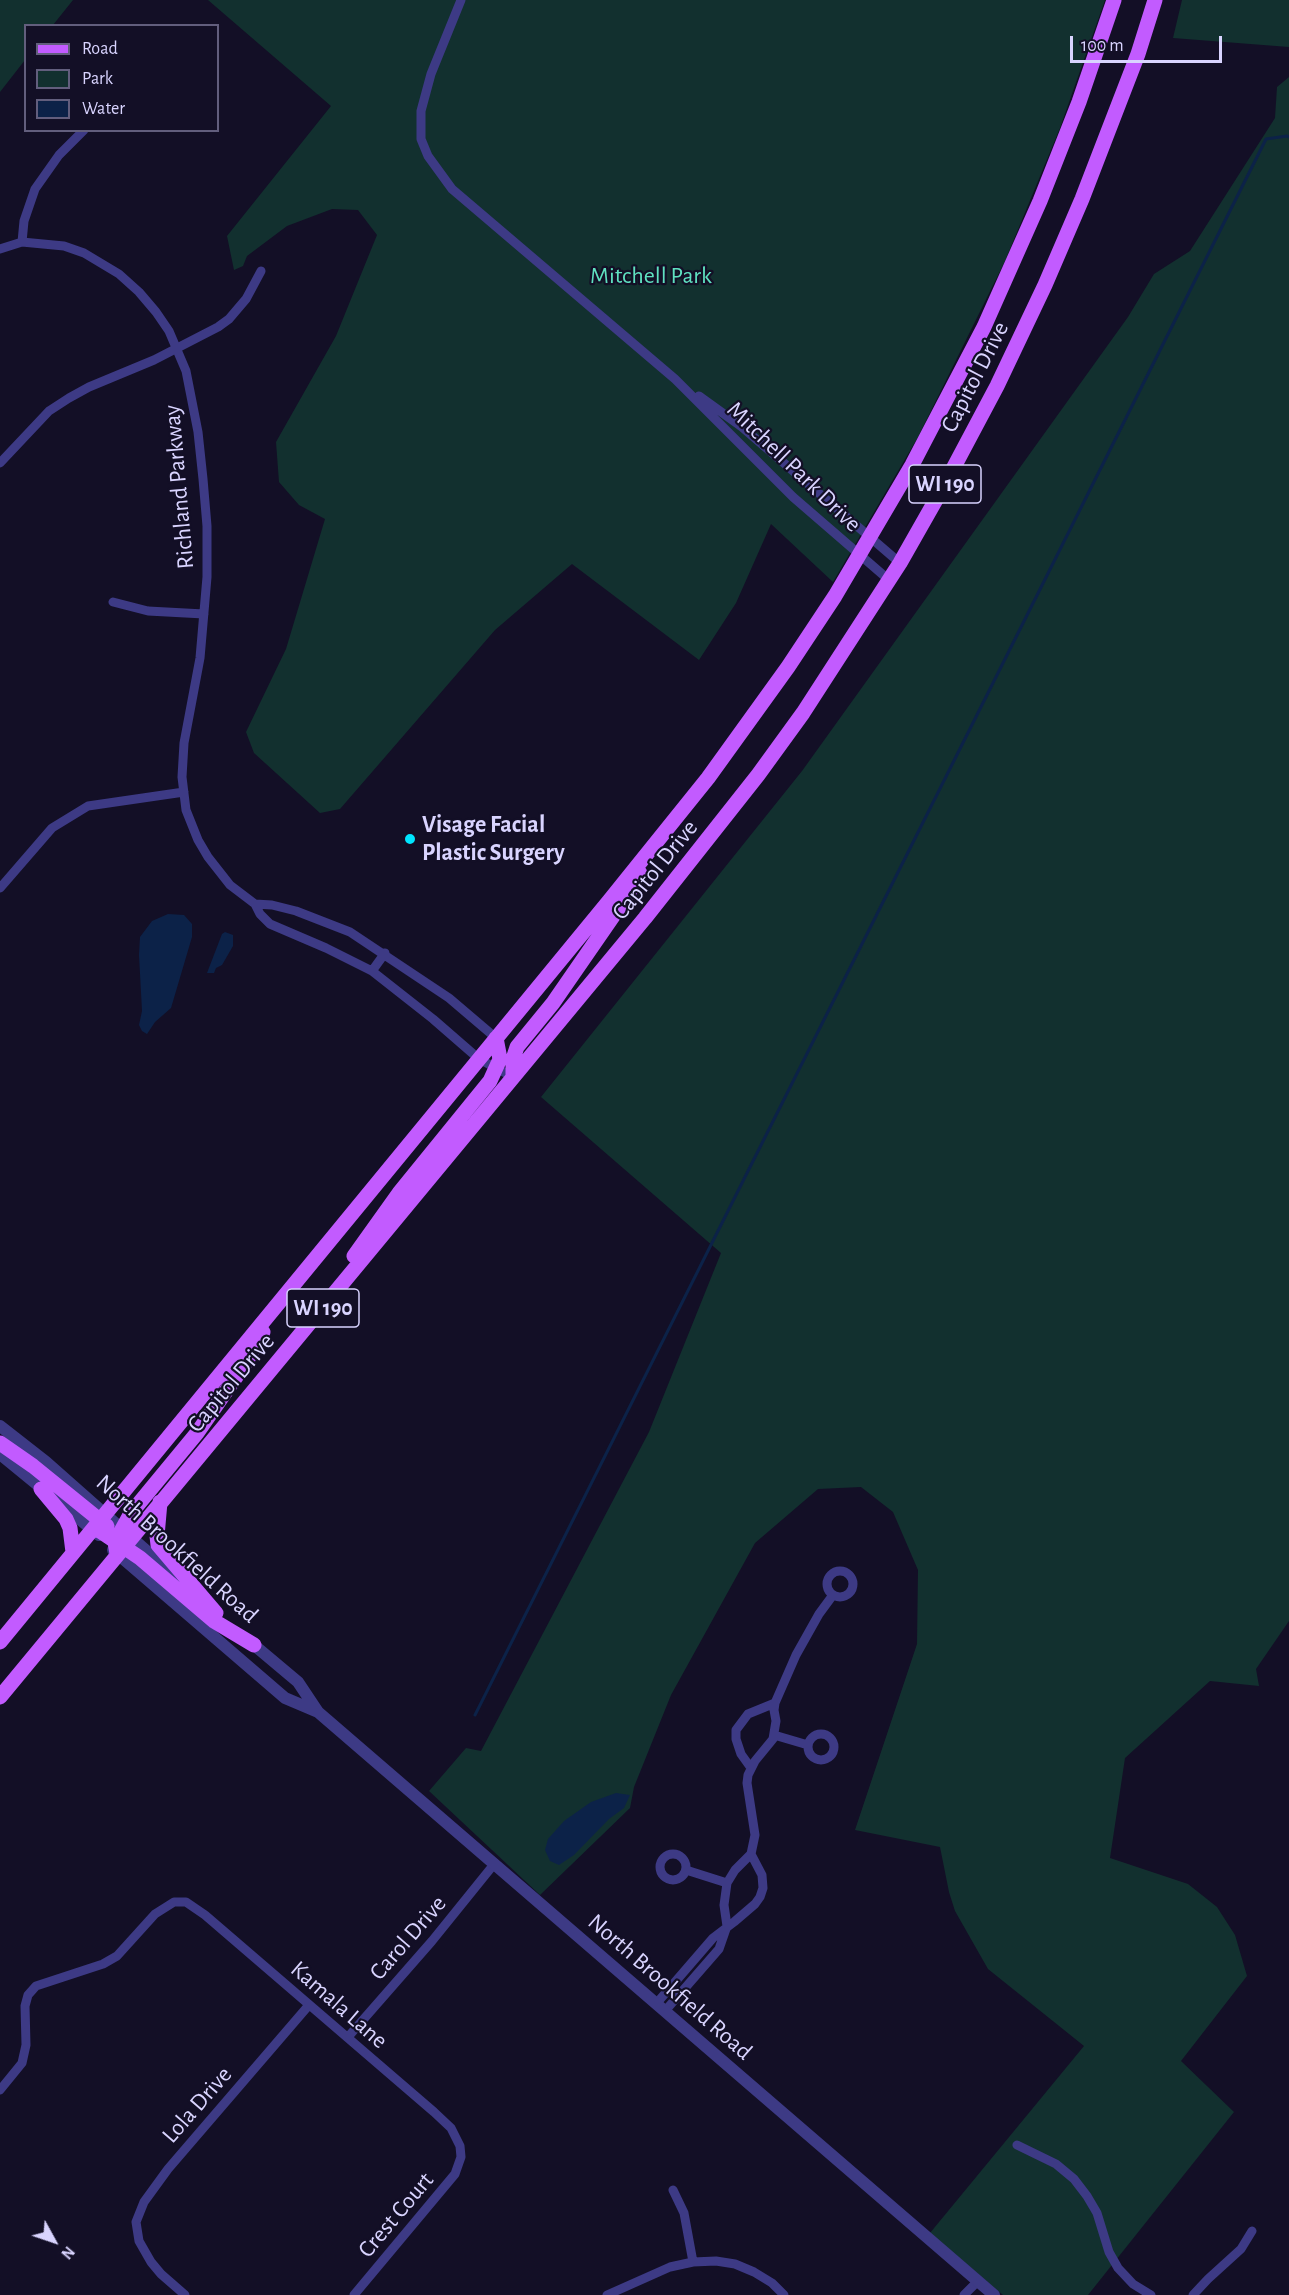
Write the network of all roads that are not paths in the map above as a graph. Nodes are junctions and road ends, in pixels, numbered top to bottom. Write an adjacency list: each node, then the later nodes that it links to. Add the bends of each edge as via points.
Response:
1 (460, 0): 9 (street, Mitchell Park Drive, via 421,111 421,139 428,156 452,189)
2 (1114, 0): 11 (main road, Capitol Drive / WI 190, via 1079,102 1013,265 945,404)
3 (1155, 0): 13 (main road, Capitol Drive / WI 190, via 1112,125 1046,285 977,424)
4 (82, 132): 5 (street, via 59,155 35,189 24,221)
5 (22, 242): 6 (street); 8 (street, Richland Parkway, via 64,246 118,274 156,312)
6 (0, 249)
7 (261, 271): 8 (street, via 246,299 229,319)
8 (178, 350): 10 (street, via 69,398 32,427); 16 (street, Richland Parkway, via 191,391 203,479 207,526)
9 (675, 379): 11 (street, Mitchell Park Drive, via 742,427); 12 (street, Mitchell Park Drive, via 793,497)
10 (0, 463)
11 (869, 538): 12 (main road, Capitol Drive / WI 190); 13 (street, Mitchell Park Drive)
12 (859, 555): 14 (street, Mitchell Park Drive); 18 (main road, Capitol Drive / WI 190, via 788,667)
13 (900, 563): 14 (main road, Capitol Drive / WI 190)
14 (889, 580): 26 (main road, Capitol Drive / WI 190, via 765,767)
15 (112, 602): 16 (street, via 148,611)
16 (204, 614): 17 (street, Richland Parkway, via 182,757)
17 (184, 792): 19 (street, via 88,806 52,828); 20 (street, Richland Parkway, via 186,810 208,857 230,885)
18 (661, 836): 23 (main road, Capitol Drive / WI 190); 26 (main road, via 627,896 553,1003 517,1047)
19 (0, 888)
20 (255, 904): 21 (street, Richland Parkway, via 272,905 324,921); 22 (street, Richland Parkway, via 270,924)
21 (385, 953): 22 (street); 23 (street, Richland Parkway, via 449,998)
22 (372, 971): 24 (street, Richland Parkway)
23 (496, 1038): 24 (main road, WI 190); 25 (main road, via 500,1059); 26 (street, Richland Parkway)
24 (479, 1059): 25 (street, Richland Parkway); 27 (main road, Capitol Drive / WI 190)
25 (496, 1069): 26 (street, Richland Parkway); 28 (main road, via 378,1222)
26 (513, 1077): 28 (main road, Capitol Drive / WI 190)
27 (284, 1296): 34 (main road, Capitol Drive / WI 190); 35 (main road, via 246,1364 197,1433 130,1513)
28 (308, 1326): 33 (main road, Capitol Drive / WI 190)
29 (0, 1426): 34 (street, North Brookfield Road, via 46,1462)
30 (0, 1443): 34 (main road)
31 (0, 1454): 32 (street, North Brookfield Road)
32 (41, 1489): 34 (street, North Brookfield Road); 36 (main road, via 66,1519)
33 (160, 1501): 35 (main road, Capitol Drive / WI 190); 38 (main road, via 159,1545)
34 (99, 1521): 35 (main road); 36 (main road, Capitol Drive / WI 190)
35 (121, 1540): 38 (street, North Brookfield Road); 40 (main road, via 214,1621); 41 (main road, Capitol Drive / WI 190); 43 (street, North Brookfield Road, via 285,1698)
36 (73, 1552): 39 (main road, Capitol Drive / WI 190)
37 (833, 1595): 42 (street, via 796,1655)
38 (216, 1613): 40 (street, North Brookfield Road)
39 (0, 1642)
40 (254, 1645): 43 (street, North Brookfield Road, via 298,1682)
41 (0, 1697)
42 (775, 1703): 44 (street); 46 (street, via 748,1714 736,1730 741,1754)
43 (318, 1712): 48 (street, North Brookfield Road)
44 (774, 1735): 45 (street); 46 (street)
45 (808, 1745)
46 (751, 1768): 47 (street, via 747,1783 755,1834)
47 (751, 1854): 50 (street); 51 (street, via 762,1875 760,1898)
48 (495, 1863): 53 (street, North Brookfield Road); 54 (street, Carol Drive)
49 (686, 1870): 50 (street)
50 (727, 1883): 51 (street, via 724,1905)
51 (728, 1926): 53 (street, via 713,1938)
52 (309, 2005): 54 (street, Kamala Lane); 55 (street, Kamala Lane, via 205,1915 186,1902 174,1902 155,1914 117,1956 36,1986 24,2006 26,2045 22,2063); 62 (street, Lola Drive, via 156,2183 144,2202 136,2222 139,2241 151,2262)
53 (661, 2007): 61 (street, North Brookfield Road)
54 (348, 2037): 57 (street, Kamala Lane, via 451,2128)
55 (0, 2090)
56 (1017, 2145): 68 (street, via 1056,2164 1074,2179 1096,2213 1118,2268)
57 (461, 2157): 63 (street, Crest Court, via 447,2186)
58 (673, 2190): 60 (street, via 684,2213)
59 (1252, 2231): 69 (street, via 1241,2249)
60 (693, 2262): 64 (street, via 654,2273); 65 (street, via 735,2264 772,2283)
61 (978, 2281): 66 (street); 67 (street, North Brookfield Road)
62 (185, 2295)
63 (354, 2295)
64 (607, 2295)
65 (784, 2295)
66 (964, 2295)
67 (994, 2295)
68 (1151, 2295)
69 (1193, 2295)

